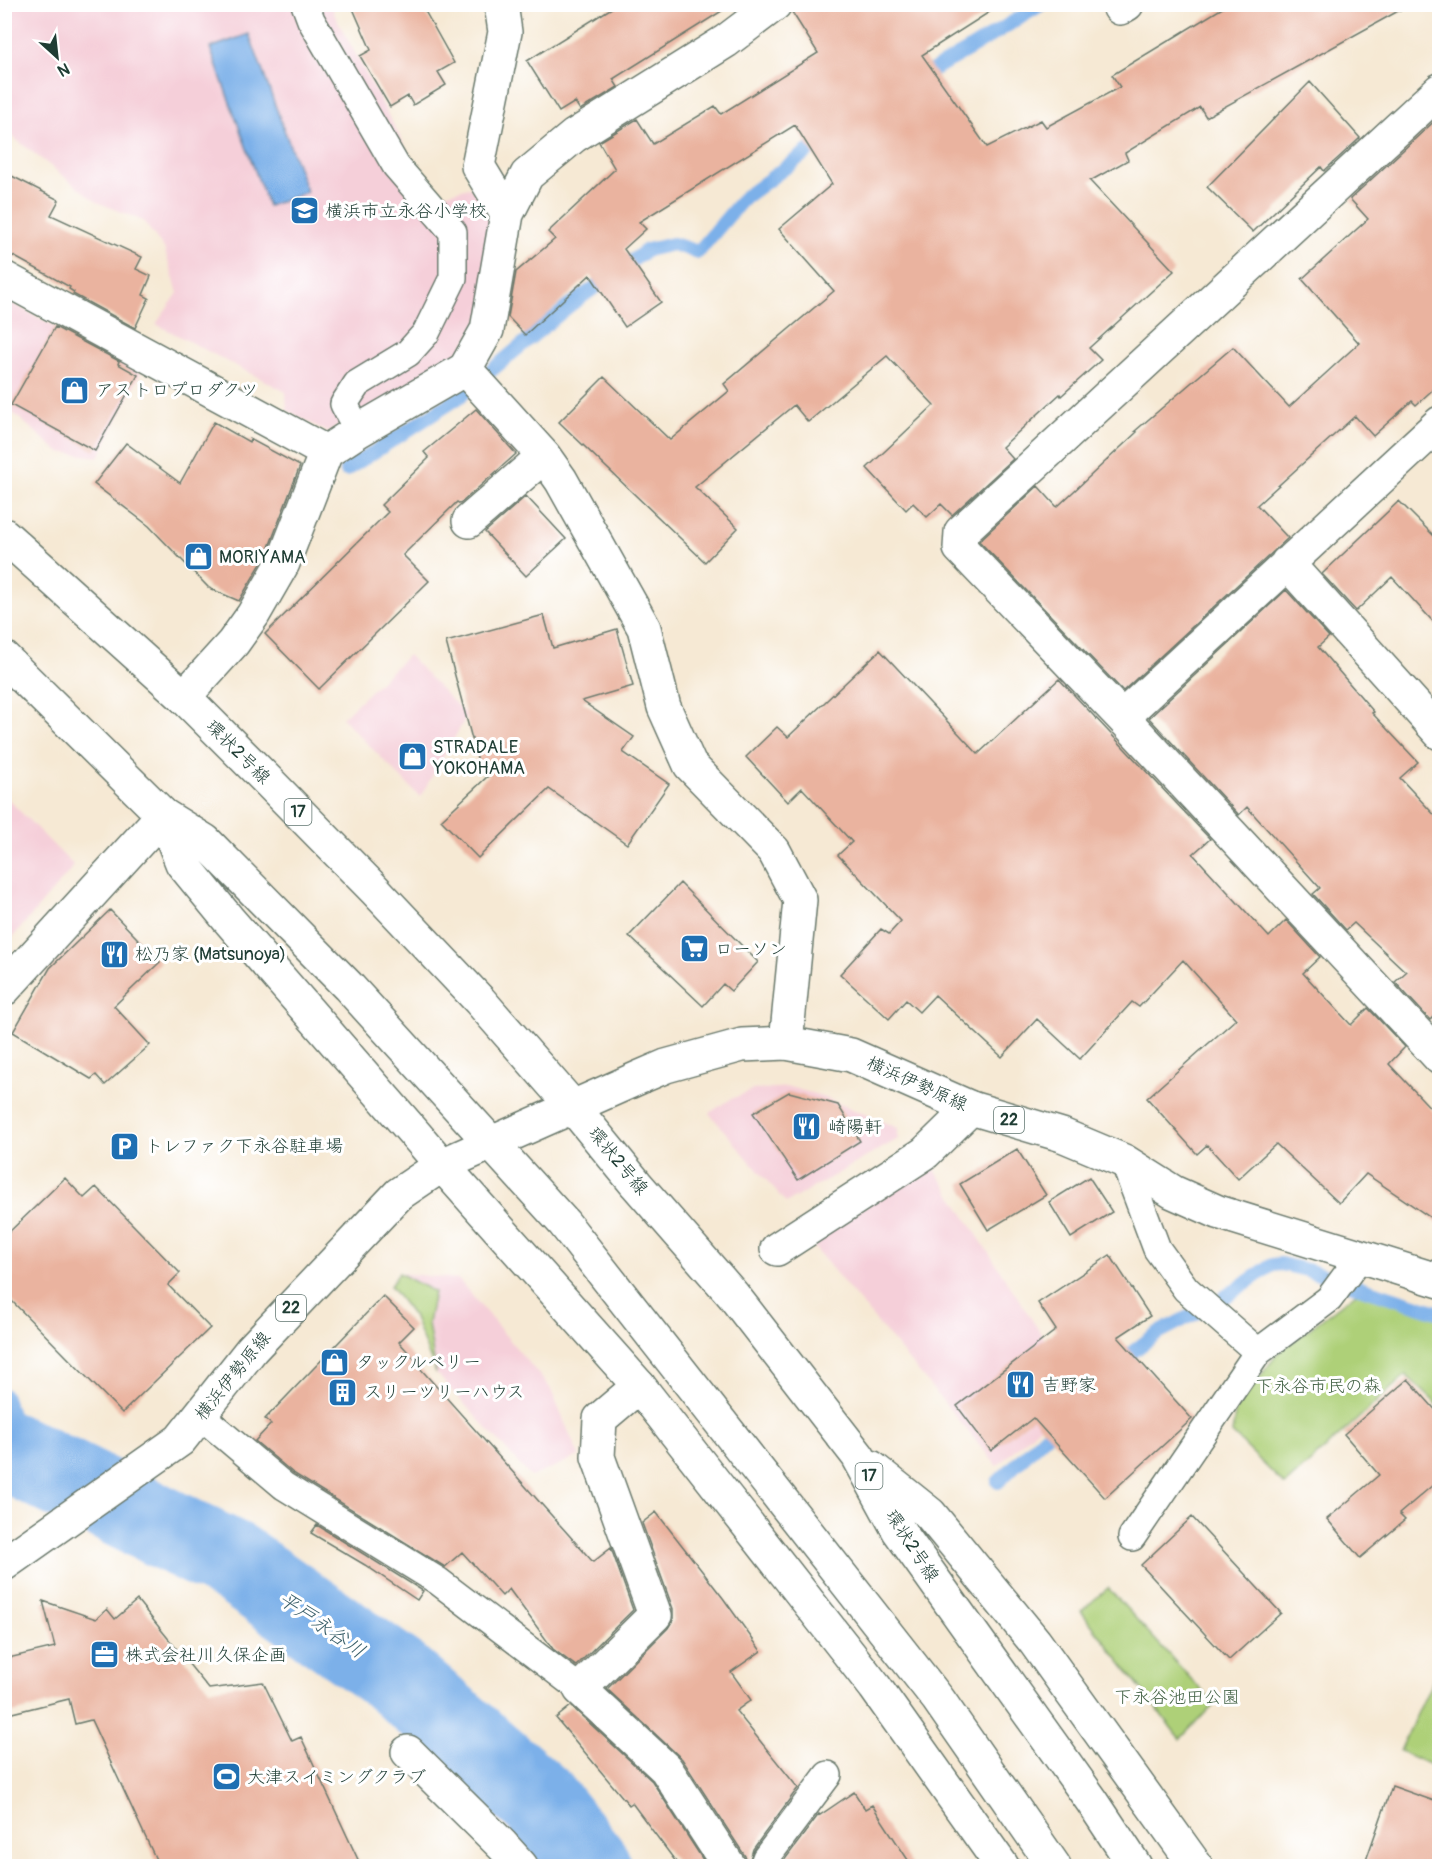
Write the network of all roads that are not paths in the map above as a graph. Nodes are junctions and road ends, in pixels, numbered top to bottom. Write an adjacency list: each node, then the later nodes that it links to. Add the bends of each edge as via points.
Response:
1 (306, 4): 11 (lane, via 311,20 396,166 453,232 453,278 426,333 408,353 357,384 344,404)
2 (501, 4): 7 (main road, via 505,32 478,166)
3 (775, 4): 7 (main road, via 726,41 574,136 527,175)
4 (1118, 4): 5 (main road, via 1120,8)
5 (1127, 4)
6 (1440, 90): 19 (main road, via 960,532 960,548)
7 (507, 214): 9 (main road, via 487,330)
8 (4, 278): 12 (main road)
9 (465, 369): 11 (main road); 13 (main road)
10 (1440, 423): 16 (main road)
11 (358, 431): 12 (main road)
12 (326, 452): 18 (main road, via 283,563 253,615 233,644)
13 (544, 456): 14 (main road); 23 (main road, via 644,628 664,707 690,765 774,851 800,900)
14 (469, 521)
15 (4, 535): 18 (main road, 環状2号線 / 17)
16 (1287, 563): 19 (main road); 20 (main road)
17 (4, 658): 21 (main road)
18 (184, 697): 25 (main road, 環状2号線 / 17, via 480,1001)
19 (1122, 717): 24 (main road)
20 (1440, 733)
21 (163, 815): 22 (main road); 27 (main road, via 205,841 348,986); 29 (main road, via 182,863)
22 (4, 989)
23 (786, 1043): 25 (main road, 横浜伊勢原線 / 22, via 742,1045 666,1066); 26 (main road, 横浜伊勢原線 / 22, via 851,1055)
24 (1440, 1058)
25 (573, 1107): 27 (main road, 横浜伊勢原線 / 22); 36 (main road, 環状2号線 / 17, via 733,1295)
26 (971, 1108): 28 (main road, 横浜伊勢原線 / 22, via 1062,1135); 30 (main road, via 925,1153)
27 (490, 1144): 29 (main road, 22); 46 (main road, via 564,1223 938,1700)
28 (1124, 1161): 31 (main road, 横浜伊勢原線 / 22, via 1173,1192 1218,1212); 33 (lane, via 1157,1249 1186,1290)
29 (442, 1165): 34 (main road); 35 (main road, 横浜伊勢原線 / 22, via 399,1194 252,1349)
30 (777, 1249)
31 (1360, 1257): 32 (main road, 横浜伊勢原線 / 22); 33 (lane, via 1329,1299)
32 (1440, 1281)
33 (1258, 1352): 37 (lane)
34 (639, 1386): 39 (main road, via 600,1419 598,1457 656,1615); 45 (main road, via 875,1687)
35 (200, 1415): 38 (main road, 横浜伊勢原線 / 22, via 180,1440); 39 (lane, via 284,1486 438,1581)
36 (858, 1456): 47 (main road, 環状2号線 / 17, via 899,1531); 48 (main road, via 930,1514 1035,1642)
37 (1132, 1537)
38 (4, 1564)
39 (580, 1689): 43 (main road, via 666,1769)
40 (408, 1752): 42 (main road)
41 (828, 1776): 44 (lane)
42 (521, 1866)
43 (729, 1866)
44 (763, 1866)
45 (1002, 1866)
46 (1054, 1866)
47 (1135, 1866)
48 (1196, 1866)

